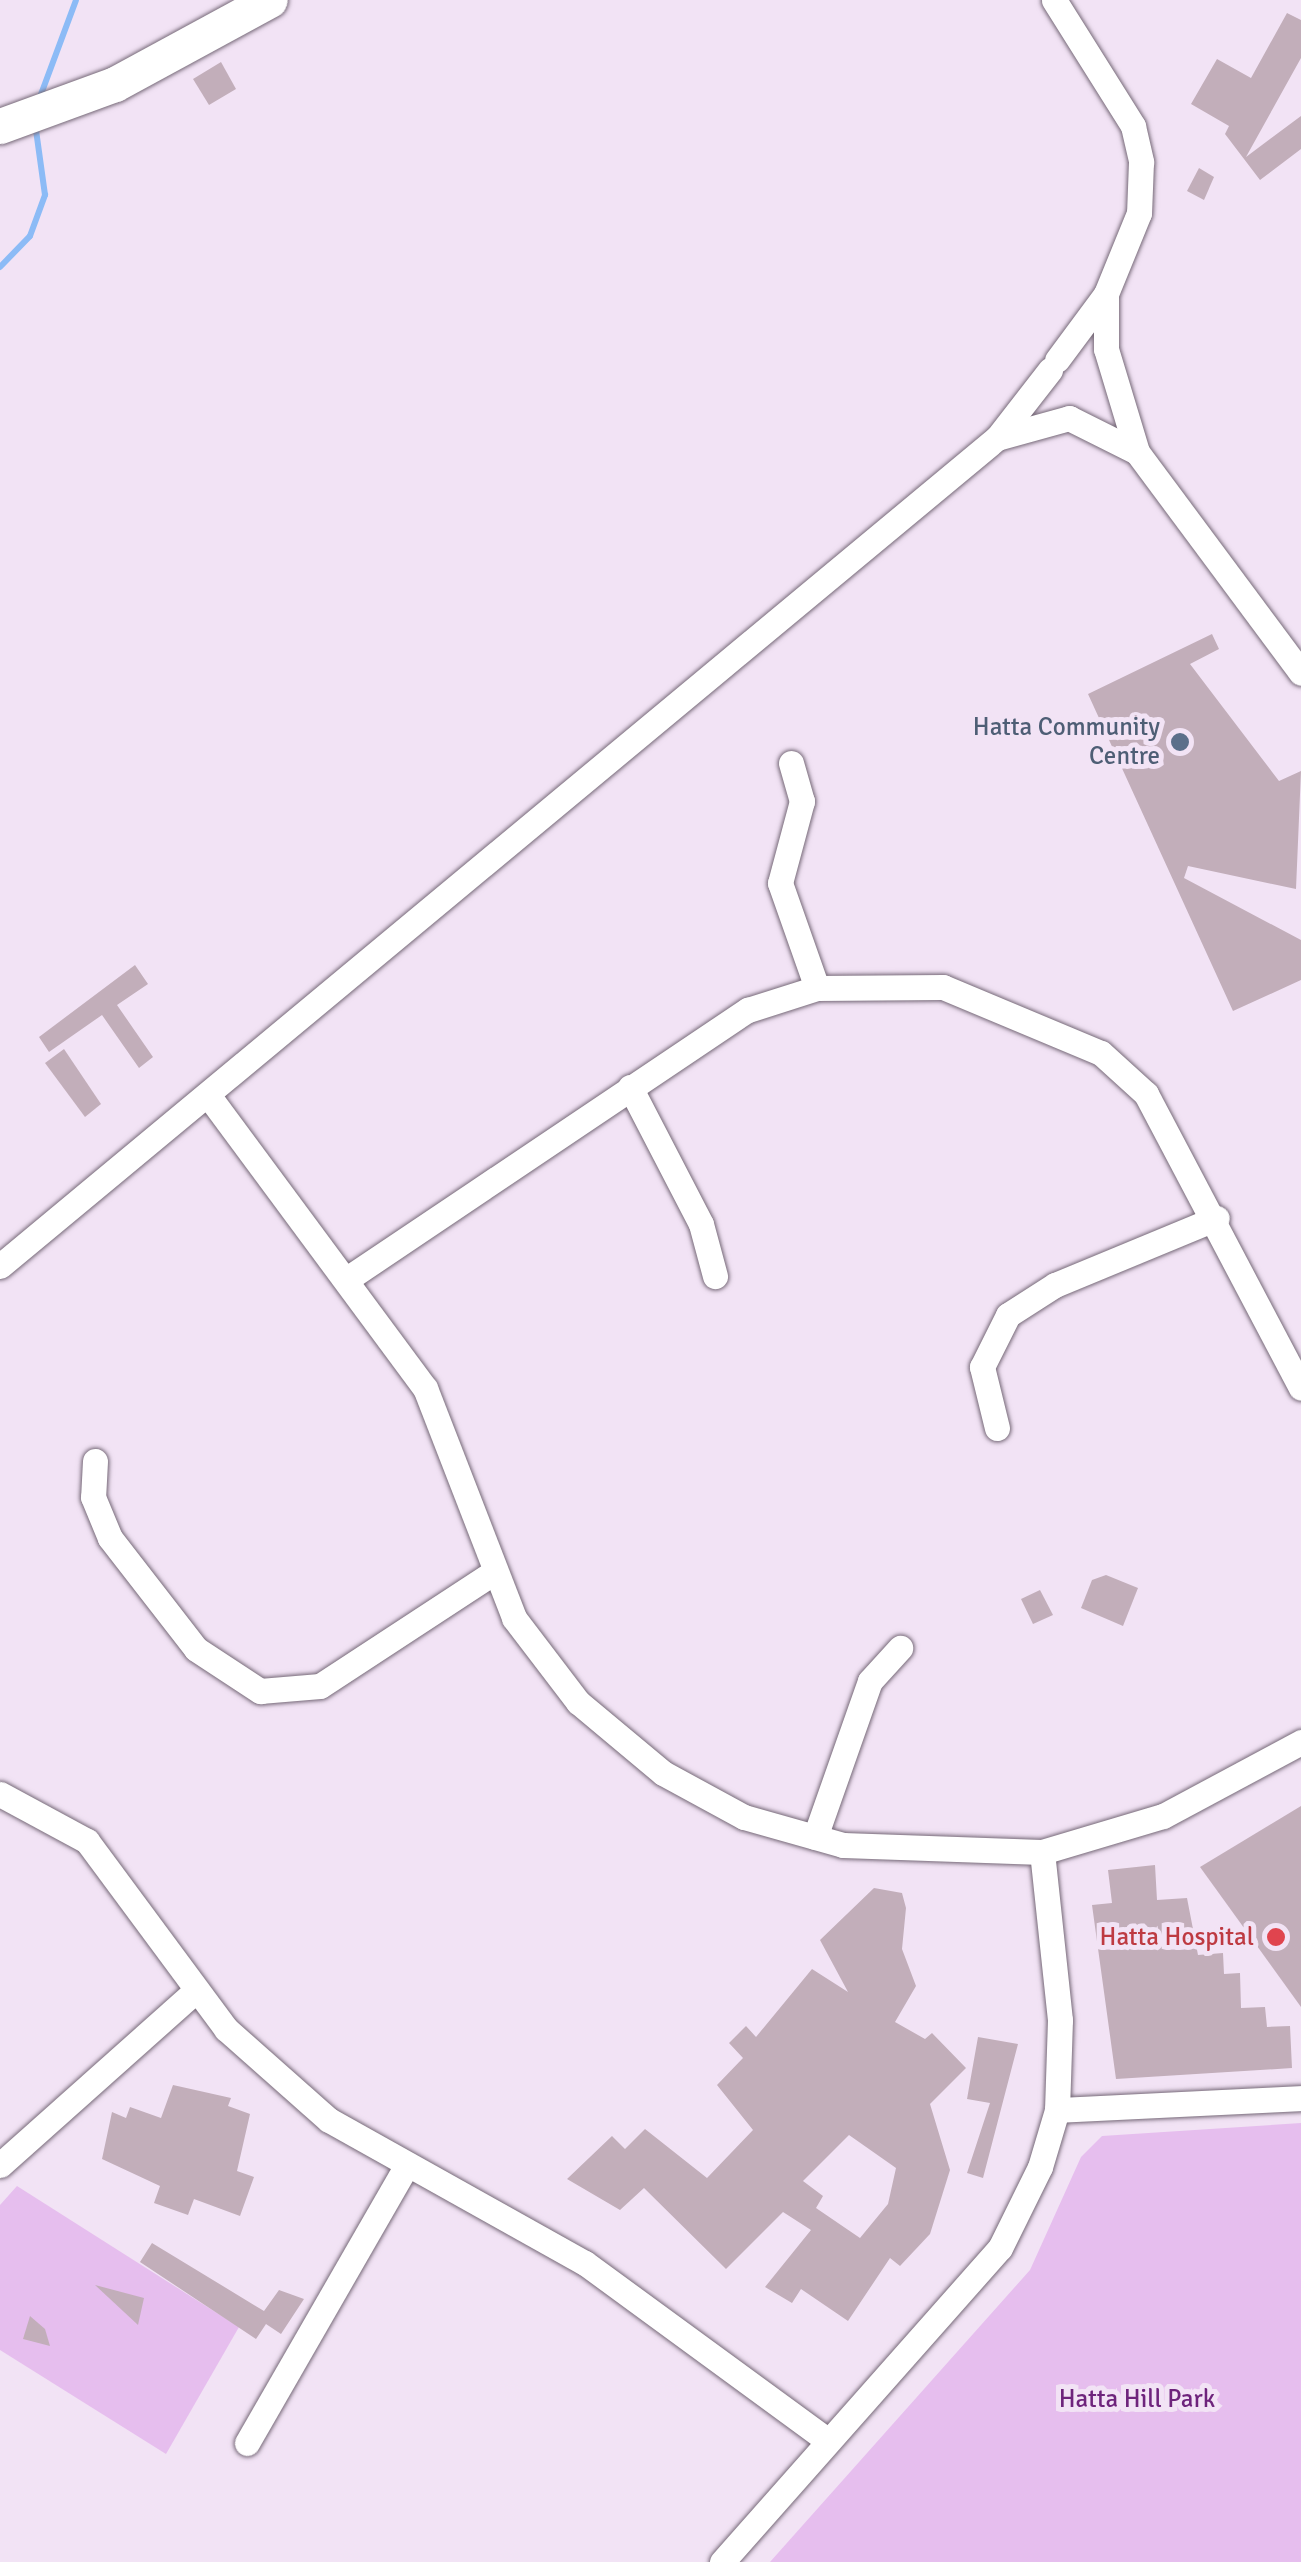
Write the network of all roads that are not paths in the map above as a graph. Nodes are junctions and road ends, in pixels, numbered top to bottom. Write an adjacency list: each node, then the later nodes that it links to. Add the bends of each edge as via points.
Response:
1 (270, 0): 3 (main road, via 115,84)
2 (1054, 0): 4 (street, via 1133,126 1142,162 1139,213)
3 (0, 126)
4 (1106, 294): 5 (street); 6 (street)
5 (1053, 365): 6 (street, via 1088,350); 7 (street, via 1052,403); 8 (street)
6 (1115, 377): 7 (street, via 1103,413); 9 (street)
7 (1069, 418): 8 (street); 9 (street)
8 (997, 438): 14 (street)
9 (1138, 452): 10 (street)
10 (1301, 673)
11 (791, 763): 12 (street, via 802,801 780,883)
12 (817, 988): 13 (street, via 748,1010); 15 (street, via 943,986 1101,1054 1146,1094)
13 (630, 1088): 17 (street, via 701,1224); 18 (street)
14 (208, 1094): 16 (street); 18 (street)
15 (1216, 1218): 19 (street); 21 (street, via 1055,1284 1008,1315 982,1367)
16 (0, 1266)
17 (715, 1276)
18 (346, 1278): 23 (street, via 439,1415)
19 (1291, 1340): 20 (street)
20 (1301, 1388)
21 (997, 1428)
22 (96, 1461): 23 (street, via 93,1496 110,1538 196,1649 260,1691 320,1686)
23 (492, 1574): 27 (street, via 578,1702 625,1744 719,1805)
24 (900, 1648): 27 (street, via 870,1682)
25 (1301, 1742): 28 (street, via 1164,1816)
26 (0, 1794): 29 (street, via 87,1841)
27 (815, 1837): 28 (street)
28 (1042, 1852): 31 (street, via 1060,2020)
29 (194, 1992): 32 (street); 33 (street, via 330,2120)
30 (1301, 2098): 31 (street)
31 (1057, 2110): 34 (street, via 1000,2248)
32 (0, 2165)
33 (405, 2168): 34 (street, via 585,2263); 35 (street)
34 (827, 2440): 36 (street)
35 (246, 2443)
36 (722, 2562)

